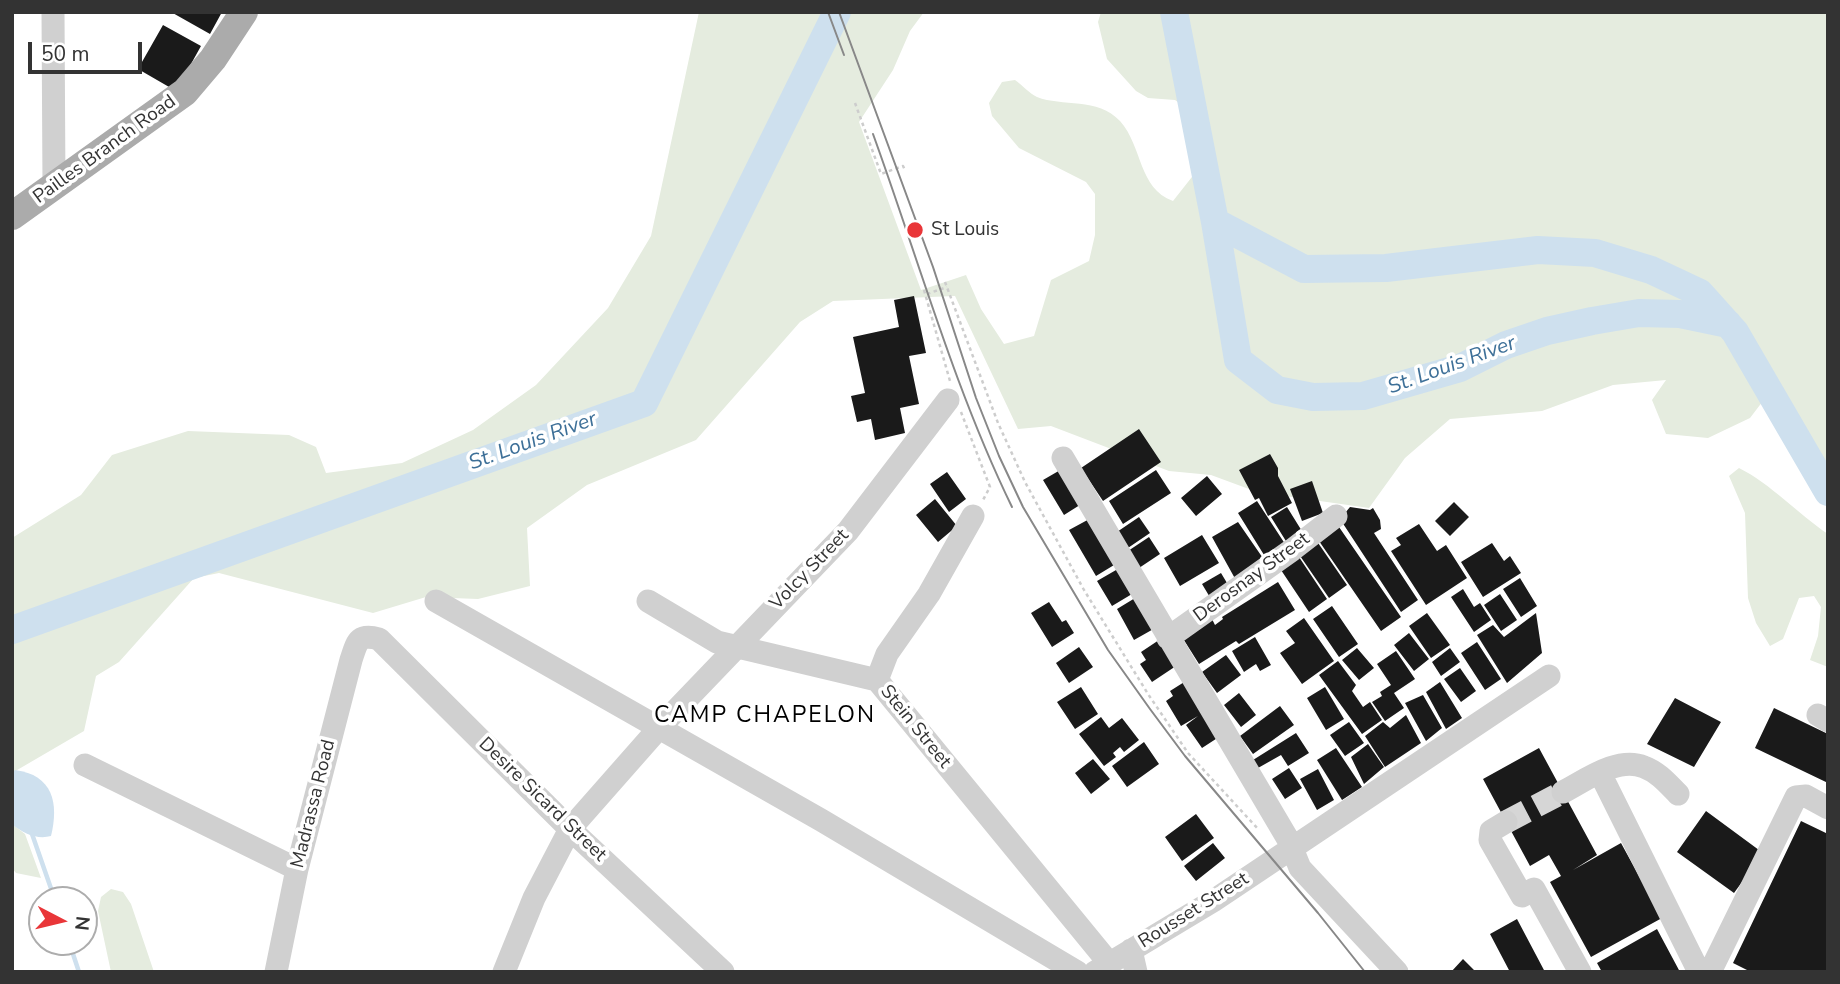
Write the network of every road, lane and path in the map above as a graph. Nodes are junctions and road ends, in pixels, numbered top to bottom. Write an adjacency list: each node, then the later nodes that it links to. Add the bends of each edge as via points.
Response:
1 (52, 12): 5 (street)
2 (244, 12): 5 (main road, Pailles Branch Road, via 185,92)
3 (855, 103): 4 (path, via 882,176 903,166)
4 (905, 170)
5 (54, 187): 6 (main road, Pailles Branch Road)
6 (12, 216)
7 (945, 282): 8 (path)
8 (947, 287): 9 (path, via 925,292); 28 (path, via 998,423 1084,590 1188,753)
9 (951, 396): 11 (path, via 990,487); 17 (street, Volcy Street, via 848,531)
10 (1063, 458): 16 (street)
11 (973, 516): 19 (street, via 929,594 887,654)
12 (1336, 516): 16 (street, Derosnay Street)
13 (436, 601): 20 (street)
14 (648, 601): 17 (street, Stein Street, via 717,642)
15 (361, 638): 27 (street, Desire Sicard Street, via 379,639); 30 (street, Madrassa Road, via 351,660)
16 (1168, 638): 29 (street)
17 (736, 648): 19 (street, Stein Street); 20 (street, Volcy Street)
18 (1549, 676): 29 (street, Rousset Street)
19 (877, 680): 32 (street, Stein Street)
20 (659, 728): 27 (street, Volcy Street); 36 (street)
21 (85, 765): 30 (street)
22 (1600, 773): 23 (street); 24 (street, via 1630,763 1644,766); 39 (street)
23 (1563, 792)
24 (1678, 794)
25 (1828, 808): 40 (street, via 1806,796 1796,797)
26 (1506, 822): 38 (street, via 1491,831 1490,841 1522,896 1534,890)
27 (570, 829): 34 (street, Volcy Street, via 534,898); 35 (street, Desire Sicard Street)
28 (1262, 833)
29 (1291, 847): 31 (street, Rousset Street); 37 (street, via 1300,868)
30 (297, 869): 33 (street, Madrassa Road)
31 (1133, 961): 32 (street, Rousset Street)
32 (1102, 967)
33 (276, 972)
34 (504, 972)
35 (723, 972)
36 (1077, 972)
37 (1397, 972)
38 (1580, 972)
39 (1699, 972)
40 (1710, 972)

